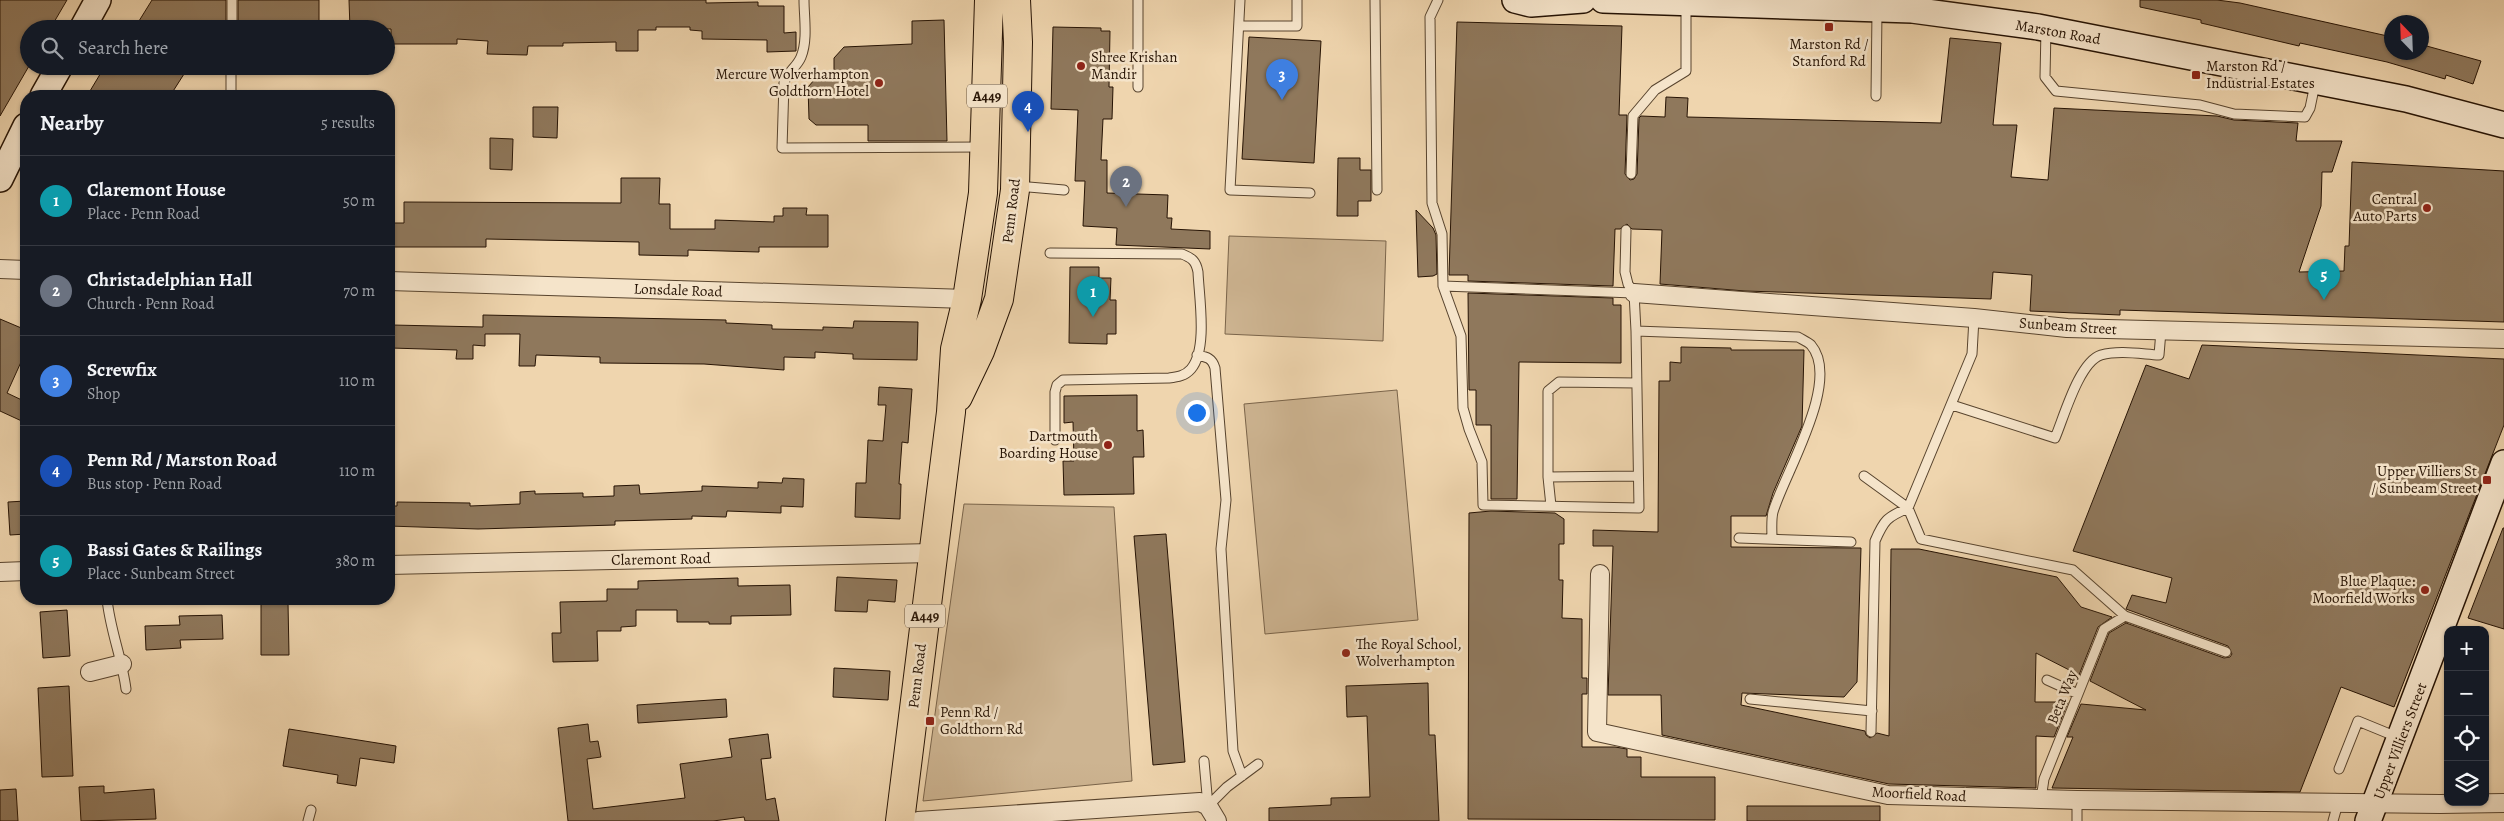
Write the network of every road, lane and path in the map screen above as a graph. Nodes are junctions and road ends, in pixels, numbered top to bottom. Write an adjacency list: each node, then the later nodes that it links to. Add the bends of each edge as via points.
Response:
1 (98, 0): 17 (street)
2 (232, 0): 18 (lane)
3 (804, 0): 30 (lane, via 804,47 800,60 786,75 784,83 782,148)
4 (989, 0): 30 (highway, Penn Road / A449)
5 (1016, 0): 33 (highway, Penn Road / A449)
6 (1138, 0): 24 (lane)
7 (1240, 0): 19 (lane)
8 (1297, 0): 19 (lane, via 1297,26)
9 (1375, 0): 35 (lane)
10 (1438, 0): 42 (lane, via 1430,18 1432,203 1442,234)
11 (1515, 0): 12 (street, via 1531,4)
12 (1583, 0)
13 (1603, 0): 14 (street, Marston Road)
14 (1686, 3): 16 (street, Marston Road); 31 (lane, via 1686,71 1655,90 1633,116)
15 (1912, 5): 16 (street, Marston Road); 20 (street, Marston Road)
16 (1877, 8): 27 (lane)
17 (87, 20)
18 (232, 20)
19 (1240, 26): 36 (lane, via 1230,190)
20 (2046, 29): 23 (street, Marston Road); 23 (lane, via 2045,77 2056,91 2200,105 2234,114 2305,117)
21 (55, 75): 25 (street)
22 (231, 75): 26 (lane)
23 (2315, 81): 28 (street, Marston Road, via 2406,99)
24 (1138, 87)
25 (46, 90)
26 (231, 90)
27 (1876, 96)
28 (2504, 126)
29 (20, 138): 32 (street)
30 (985, 147): 44 (highway, Penn Road / A449, via 983,193)
31 (1631, 174)
32 (0, 179)
33 (1015, 185): 34 (lane); 52 (highway, Penn Road / A449, via 999,300 980,351)
34 (1064, 190)
35 (1377, 190)
36 (1310, 193)
37 (1626, 230): 43 (lane, via 1625,272)
38 (1050, 253): 49 (lane, via 1182,254 1190,257 1196,262 1198,272 1201,338)
39 (0, 269): 40 (street)
40 (20, 270)
41 (395, 281): 44 (street, Lonsdale Road)
42 (1443, 286): 43 (lane); 58 (lane, via 1461,336 1463,408 1482,462 1483,505)
43 (1634, 293): 45 (street, Sunbeam Street); 46 (lane)
44 (967, 299): 52 (highway, Penn Road / A449, via 955,349)
45 (1974, 318): 47 (street, Sunbeam Street, via 2067,328); 51 (lane, via 1972,354)
46 (1636, 331): 50 (lane); 61 (lane, via 1798,337 1810,344 1818,360 1820,381 1811,421 1772,514)
47 (2161, 331): 48 (street, Sunbeam Street); 51 (lane, via 2159,355 2112,353 2089,362 2055,438)
48 (2504, 339)
49 (1197, 355): 53 (lane, via 1190,370 1181,376 1063,380 1057,384 1055,392); 83 (lane, via 1213,361 1215,368 1226,500 1221,549 1233,751)
50 (1636, 383): 55 (lane); 57 (lane, via 1559,382 1548,391)
51 (1952, 405): 59 (lane)
52 (951, 412): 63 (highway, Penn Road / A449)
53 (1055, 440)
54 (2502, 475): 79 (street, Upper Villiers Street)
55 (1638, 476): 57 (lane); 58 (lane, via 1639,508)
56 (1864, 476): 59 (lane)
57 (1548, 477): 58 (lane)
58 (1551, 506)
59 (1908, 508): 69 (lane, via 1922,539 2073,570); 77 (lane, via 1883,522 1876,541)
60 (1739, 538): 61 (lane)
61 (1772, 539): 62 (lane)
62 (1851, 542)
63 (932, 553): 64 (street, Claremont Road); 92 (highway, Penn Road / A449)
64 (395, 564)
65 (20, 571): 66 (street)
66 (0, 572)
67 (1600, 574): 84 (street, Moorfield Road, via 1597,732 1888,795)
68 (108, 605): 71 (lane)
69 (2125, 616): 70 (lane); 75 (lane, Beta Way, via 2104,629)
70 (2226, 652)
71 (122, 664): 72 (street); 74 (lane)
72 (90, 672)
73 (2047, 680): 75 (lane)
74 (126, 689)
75 (2078, 694): 84 (lane, Beta Way, via 2044,779)
76 (1750, 699): 77 (lane)
77 (1872, 712): 78 (lane)
78 (1871, 732)
79 (2400, 738): 82 (lane, via 2358,721); 89 (street, Upper Villiers Street)
80 (1204, 762): 90 (lane)
81 (1258, 764): 83 (lane)
82 (2339, 768)
83 (1242, 776): 90 (lane)
84 (2041, 799): 85 (street, Moorfield Road)
85 (2076, 800): 86 (street, Moorfield Road); 94 (lane)
86 (2338, 803): 89 (street, Moorfield Road); 95 (lane)
87 (2504, 803): 89 (street, Moorfield Road)
88 (311, 810): 91 (lane)
89 (2372, 812)
90 (1213, 814): 93 (street, via 1200,802)
91 (308, 821)
92 (900, 821)
93 (918, 821)
94 (2077, 821)
95 (2333, 821)

